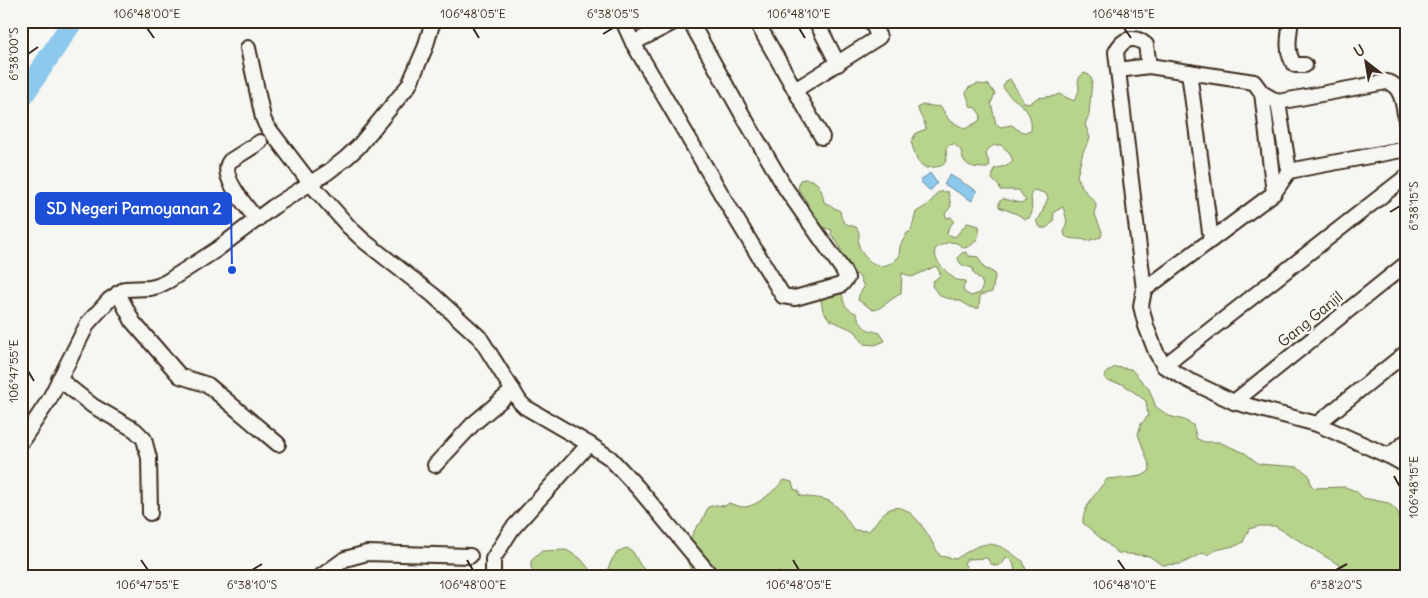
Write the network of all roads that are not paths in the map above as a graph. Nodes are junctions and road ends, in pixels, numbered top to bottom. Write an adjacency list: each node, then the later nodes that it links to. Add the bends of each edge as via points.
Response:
1 (433, 21): 25 (street, via 409,85 358,147)
2 (623, 21): 9 (street)
3 (676, 21): 9 (street)
4 (690, 21): 9 (street, via 786,189 843,270 847,278 841,285 795,298 783,296)
5 (756, 21): 16 (street)
6 (816, 21): 11 (street)
7 (871, 21): 11 (street, via 879,37)
8 (1291, 21): 12 (street, via 1290,58 1295,65)
9 (633, 43)
10 (248, 48): 25 (street, via 266,125)
11 (838, 64): 16 (street)
12 (1305, 65)
13 (1149, 66): 14 (street); 14 (street, via 1146,45 1131,39 1123,42 1116,52); 15 (street)
14 (1118, 70): 30 (street)
15 (1189, 72): 17 (street, via 1254,82); 28 (street)
16 (795, 90): 20 (street)
17 (1262, 93): 18 (street); 26 (street)
18 (1278, 102): 19 (street, via 1390,82 1399,92); 23 (street)
19 (1407, 126)
20 (822, 137)
21 (260, 142): 27 (street, via 230,161 226,171)
22 (1407, 149): 23 (street)
23 (1289, 171): 26 (street)
24 (1407, 176): 33 (street)
25 (311, 184): 27 (street); 35 (street, via 359,236 433,295 480,338)
26 (1274, 193): 28 (street)
27 (257, 220): 31 (street, via 158,286 129,288)
28 (1211, 240): 30 (street)
29 (1407, 263): 36 (street, Gang Ganjil)
30 (1144, 290): 33 (street, via 1141,306 1146,326)
31 (118, 293): 34 (street, via 88,323); 40 (street, via 133,322 180,376 208,385)
32 (1407, 352): 37 (street)
33 (1164, 366): 36 (street)
34 (59, 379): 39 (street, via 46,406); 45 (street, via 144,439 149,458)
35 (513, 390): 41 (street, via 525,407); 43 (street, via 472,424)
36 (1234, 402): 37 (street)
37 (1317, 424): 42 (street)
38 (1407, 441): 42 (street)
39 (21, 442)
40 (278, 444)
41 (589, 444): 48 (street, via 512,529 494,559); 49 (street, via 610,458 638,488)
42 (1389, 456): 44 (street)
43 (434, 465)
44 (1407, 466)
45 (150, 513)
46 (470, 556): 47 (street, via 367,553 345,558)
47 (320, 577)
48 (493, 577)
49 (712, 577)

